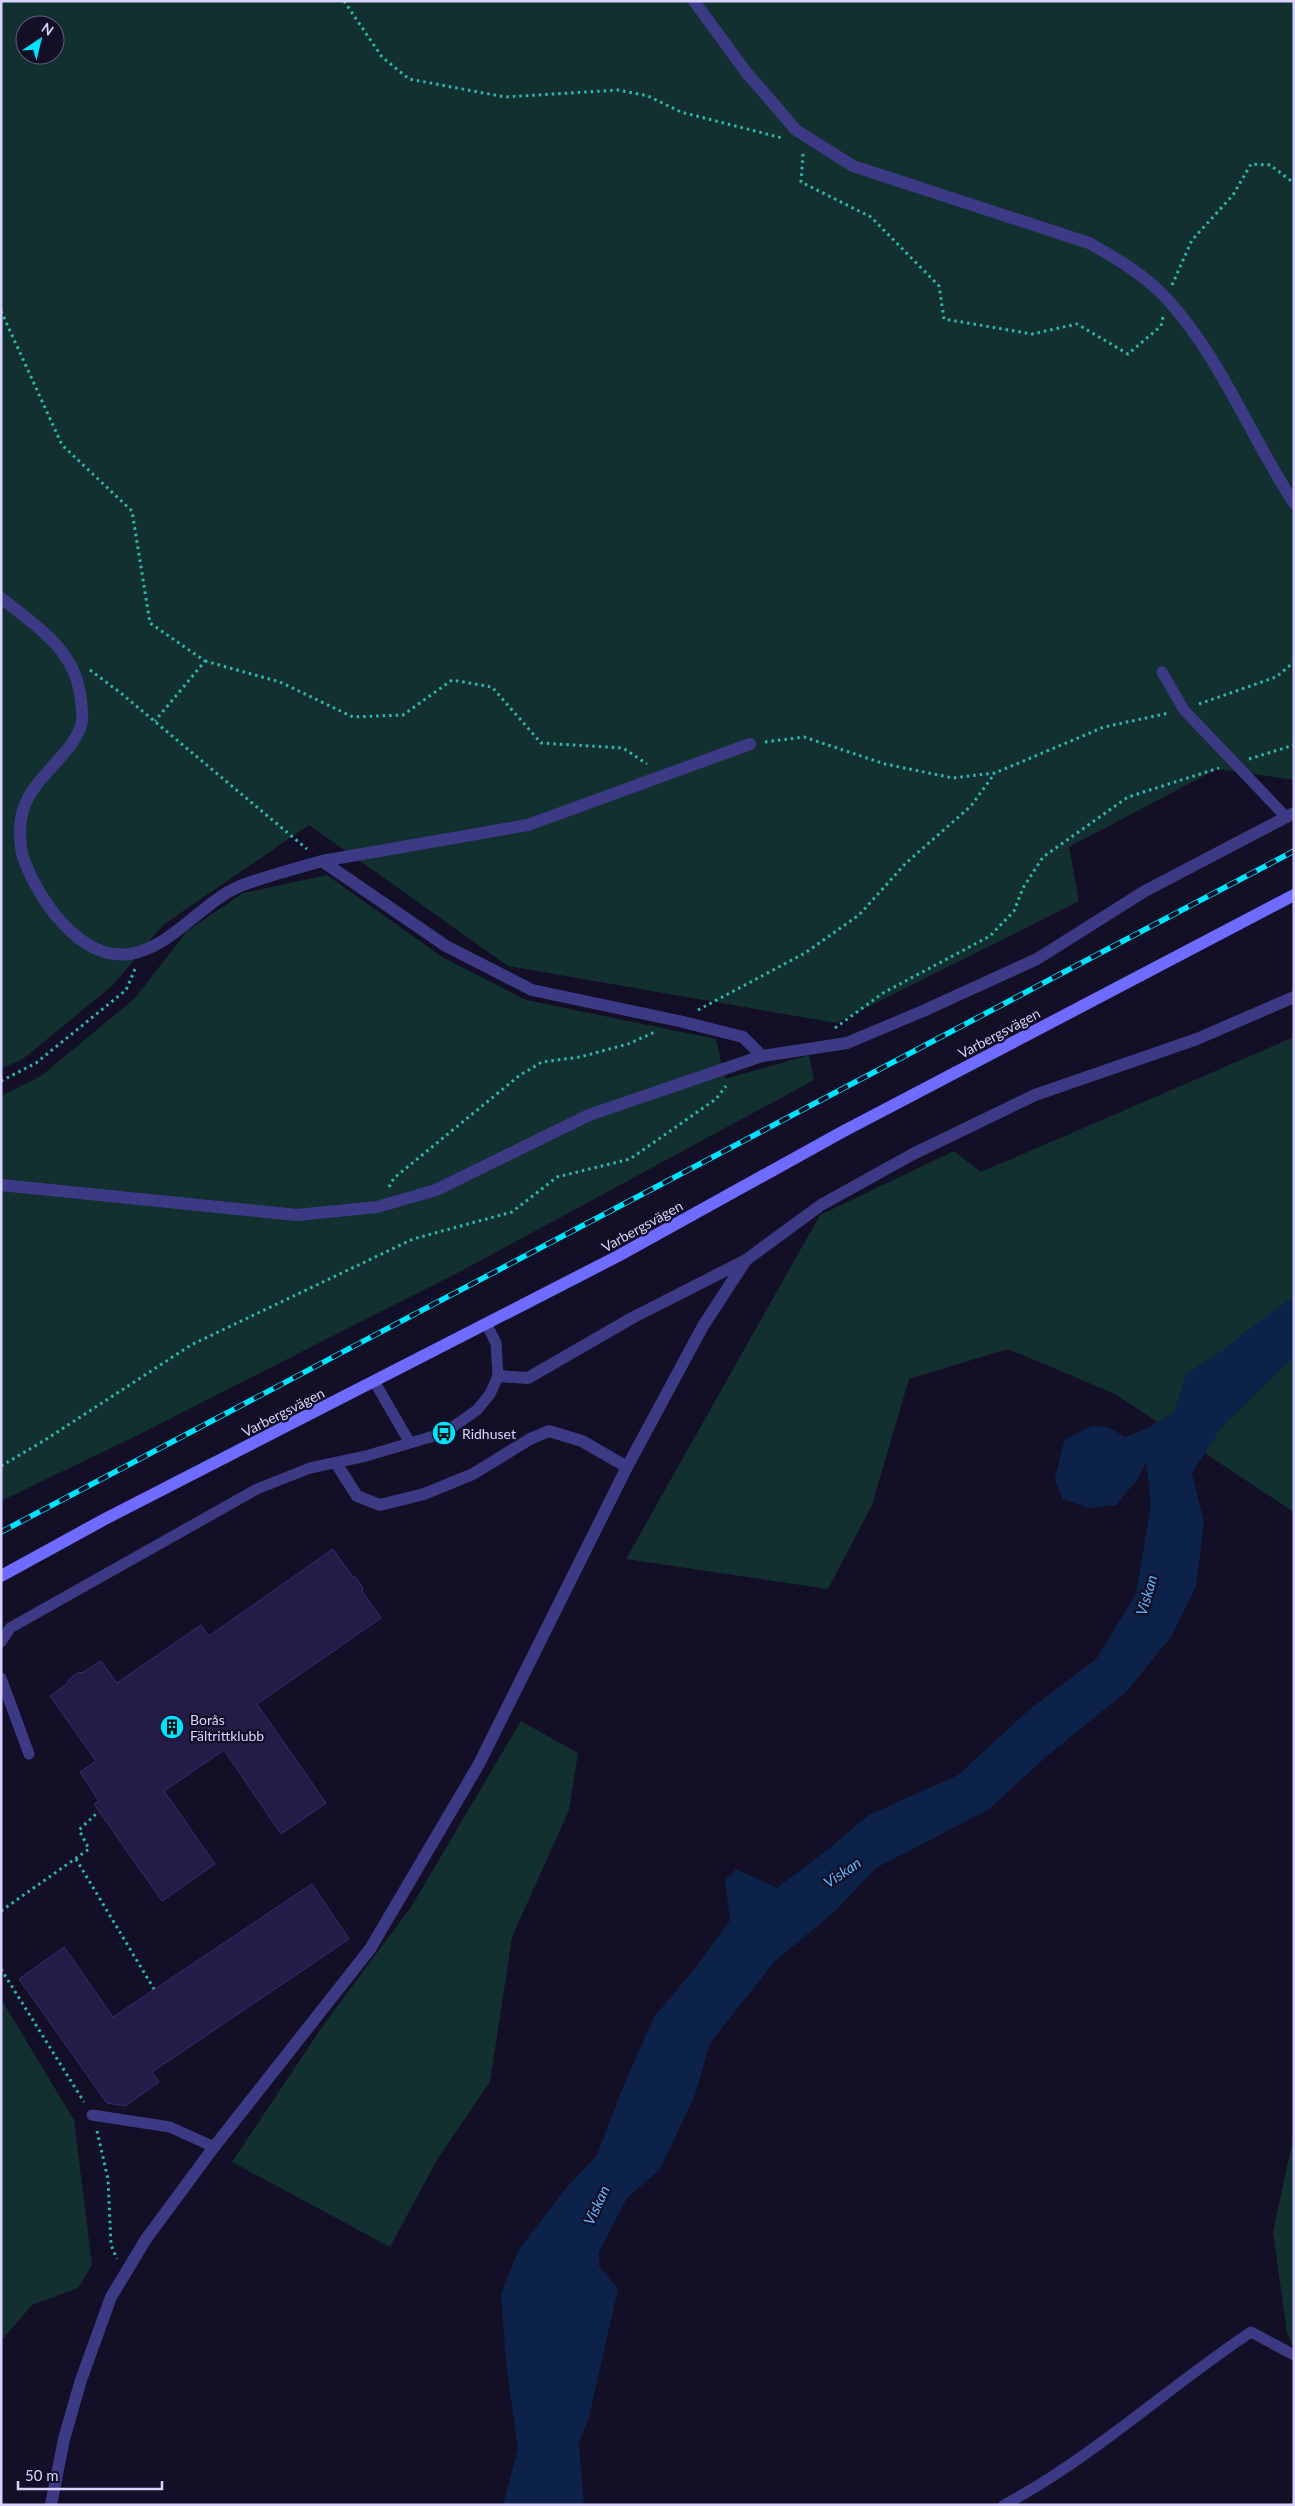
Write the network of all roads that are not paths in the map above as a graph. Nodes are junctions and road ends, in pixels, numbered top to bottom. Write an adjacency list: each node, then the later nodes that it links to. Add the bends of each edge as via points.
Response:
1 (694, 1): 2 (street, via 794,133 853,166 1089,243 1114,257 1166,298 1218,370)
2 (1294, 502)
3 (1, 598): 7 (street, via 56,642 74,671 80,693 82,721 73,742 28,795 21,819 23,859 65,928 87,944 111,954 129,954 159,943 238,887)
4 (1162, 672): 6 (lane, via 1184,710)
5 (750, 744): 7 (street, via 528,825)
6 (1290, 815): 10 (street, via 1145,890 1037,959 847,1043)
7 (322, 861): 10 (street, via 446,946 532,990 743,1037)
8 (1294, 895): 13 (main road, Varbergsvägen, via 842,1132)
9 (1294, 997): 12 (street, via 1197,1039 1035,1095 913,1154 821,1205)
10 (762, 1056): 11 (street, via 589,1115 436,1190 377,1207 298,1215)
11 (1, 1185)
12 (746, 1260): 14 (street, via 632,1318 528,1378); 18 (street, via 703,1326)
13 (487, 1325): 14 (lane, via 496,1343); 15 (main road, Varbergsvägen)
14 (498, 1376): 16 (lane, via 490,1394 477,1410 444,1433)
15 (374, 1381): 16 (lane); 19 (main road, Varbergsvägen)
16 (410, 1443): 17 (lane)
17 (336, 1463): 18 (street, via 358,1496 380,1505 424,1494 473,1474 530,1438 549,1430 582,1441); 20 (lane, via 310,1468 257,1489 10,1628)
18 (627, 1467): 24 (street, via 479,1764 370,1949)
19 (1, 1576)
20 (1, 1642)
21 (1, 1678): 22 (lane)
22 (29, 1754)
23 (92, 2115): 24 (lane, via 170,2127)
24 (214, 2148): 26 (street, via 146,2240 111,2297 80,2380)
25 (1294, 2355): 27 (lane, via 1251,2332 1042,2484)
26 (51, 2505)
27 (1004, 2505)

